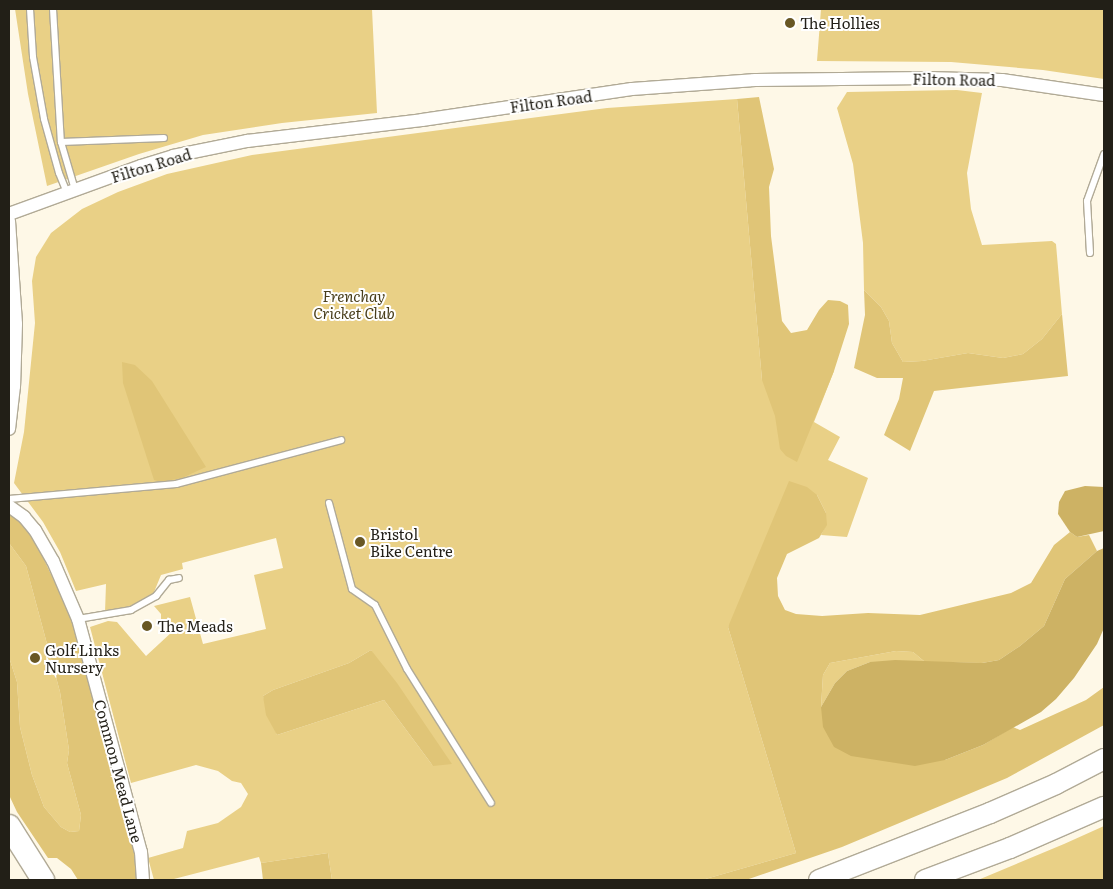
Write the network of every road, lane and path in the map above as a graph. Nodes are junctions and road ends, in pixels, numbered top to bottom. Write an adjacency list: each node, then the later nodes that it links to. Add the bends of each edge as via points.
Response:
1 (30, 9): 7 (lane, via 33,57 44,119 59,172)
2 (53, 9): 5 (lane)
3 (1104, 95): 7 (street, Filton Road, via 971,79 756,80 683,84 247,141 173,156)
4 (164, 138): 5 (lane)
5 (61, 142): 7 (lane)
6 (1104, 154): 10 (lane, via 1087,201)
7 (71, 192): 8 (street, Filton Road)
8 (9, 214)
9 (9, 221): 11 (street, via 16,324)
10 (1090, 253)
11 (9, 429)
12 (341, 440): 13 (lane, via 176,484)
13 (9, 499)
14 (328, 503): 19 (lane, via 352,589 374,605 407,669)
15 (9, 506): 17 (street, Common Mead Lane, via 35,530 54,561)
16 (180, 578): 17 (lane, via 169,580 156,596 131,610)
17 (78, 619): 23 (street, Common Mead Lane, via 141,852)
18 (1104, 759): 24 (main road, via 990,813)
19 (491, 803)
20 (1104, 807): 25 (main road)
21 (9, 826): 22 (highway)
22 (43, 880)
23 (144, 880)
24 (819, 880)
25 (925, 880)

